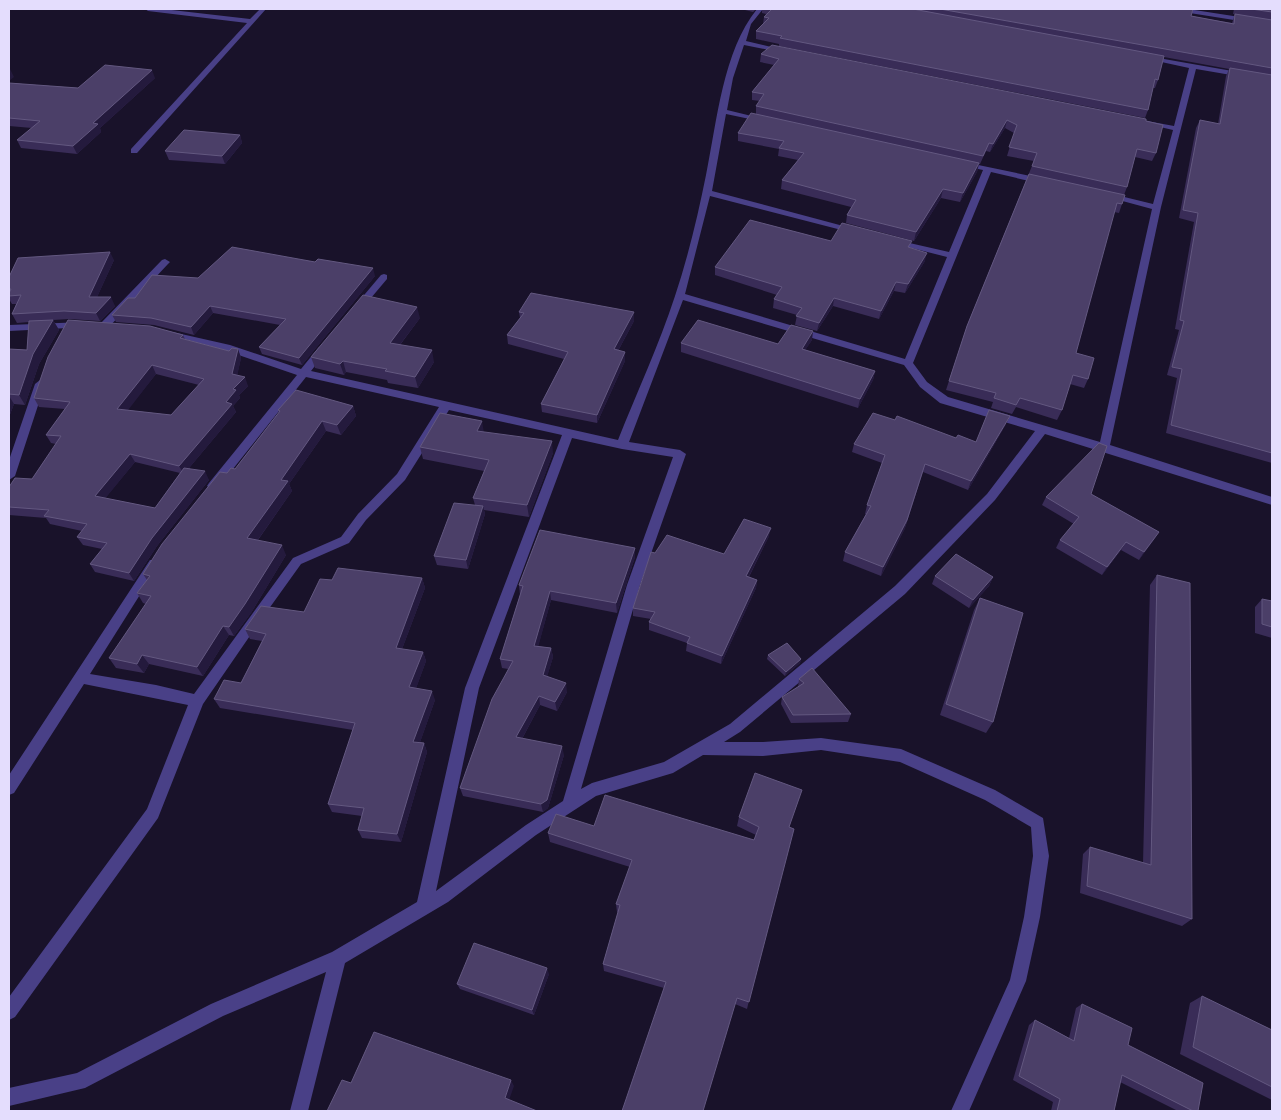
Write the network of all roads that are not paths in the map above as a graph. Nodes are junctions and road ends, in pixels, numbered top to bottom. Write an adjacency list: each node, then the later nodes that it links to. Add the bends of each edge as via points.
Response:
1 (148, 9): 5 (street)
2 (263, 9): 5 (street)
3 (760, 9): 7 (street)
4 (1177, 9): 6 (street)
5 (250, 21): 16 (street)
6 (1272, 24)
7 (740, 42): 8 (street); 12 (street)
8 (789, 52)
9 (1135, 56): 10 (street)
10 (1192, 66): 11 (street); 15 (street)
11 (1272, 80)
12 (722, 111): 13 (street); 20 (street)
13 (770, 121)
14 (1138, 121): 15 (street)
15 (1177, 129): 22 (street)
16 (134, 151)
17 (950, 161): 18 (street)
18 (988, 169): 19 (street); 25 (street)
19 (1054, 184)
20 (707, 192): 23 (street); 28 (street)
21 (1101, 194): 22 (street)
22 (1157, 206): 44 (street)
23 (866, 234)
24 (885, 239): 25 (street)
25 (952, 256): 37 (street)
26 (165, 262): 31 (street)
27 (384, 277): 29 (street)
28 (680, 296): 37 (street); 43 (street)
29 (347, 321)
30 (68, 324): 31 (street); 32 (street); 36 (street)
31 (103, 327): 33 (street)
32 (9, 328)
33 (120, 328)
34 (154, 330): 39 (street, via 226,347)
35 (334, 336): 39 (street)
36 (60, 340)
37 (908, 363): 41 (street, via 917,379 944,400)
38 (43, 373): 45 (street)
39 (303, 373): 40 (street); 46 (street)
40 (446, 405): 42 (street); 50 (street, via 401,478 362,517 345,540 297,561)
41 (1042, 430): 44 (street); 51 (street, via 991,497 900,590 735,728)
42 (569, 432): 43 (street); 54 (street, via 472,688)
43 (622, 444): 53 (street, via 680,454 650,531 609,660)
44 (1104, 447): 47 (street)
45 (9, 476)
46 (205, 496)
47 (1272, 502)
48 (162, 550): 49 (street)
49 (82, 678): 50 (street); 52 (street)
50 (197, 701): 56 (street, via 153,813)
51 (701, 748): 53 (street, via 668,768 592,790); 59 (street, via 763,749 821,744 901,756 990,795 1038,823 1041,856 1018,981)
52 (9, 788)
53 (569, 806): 54 (street)
54 (424, 908): 55 (street)
55 (338, 958): 57 (street, via 217,1010 79,1082); 58 (street)
56 (9, 1011)
57 (9, 1097)
58 (299, 1111)
59 (960, 1111)

